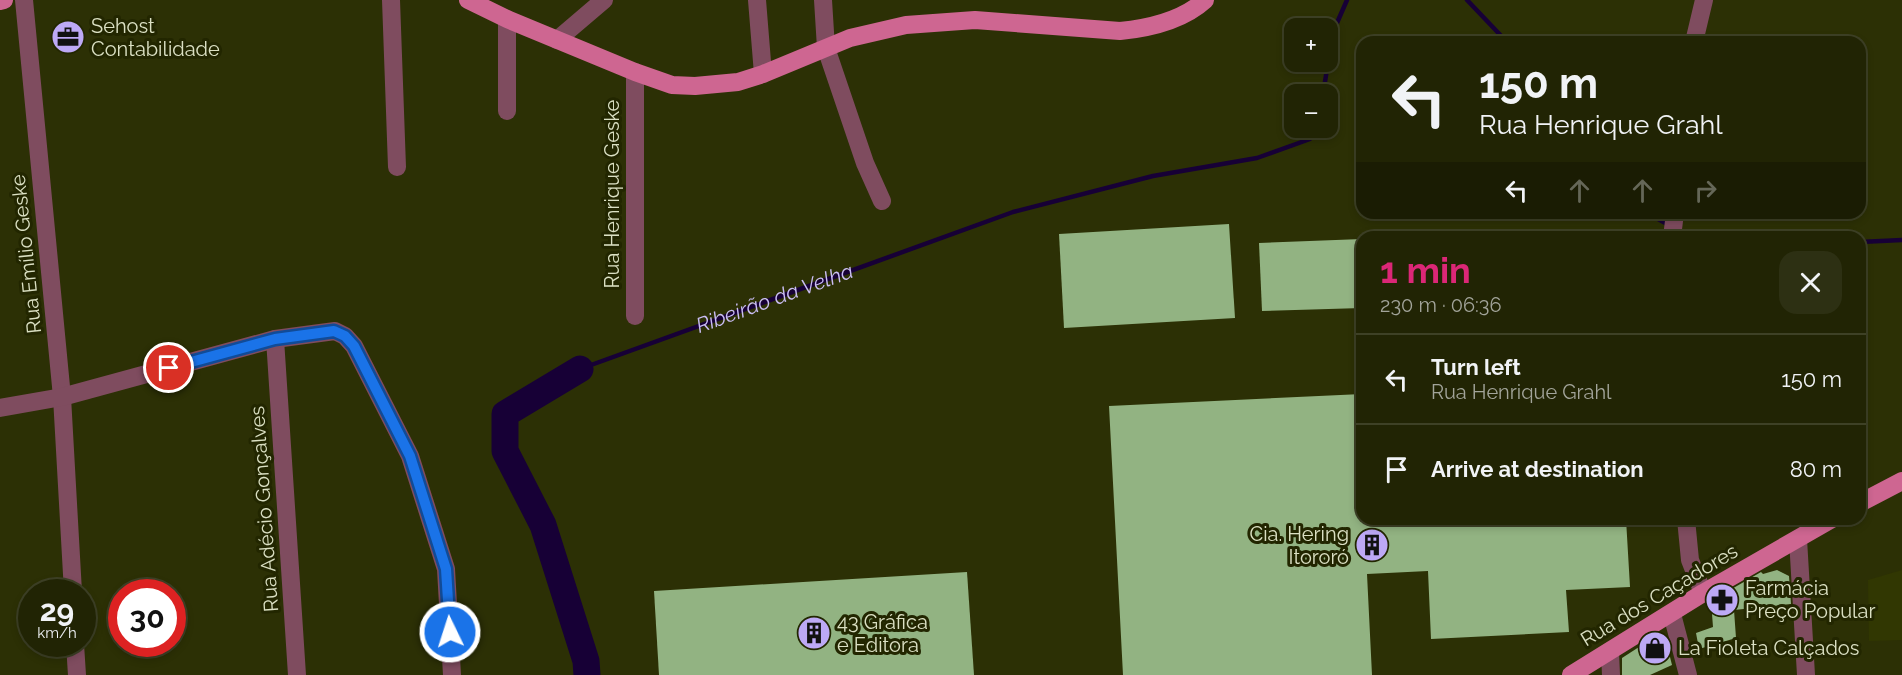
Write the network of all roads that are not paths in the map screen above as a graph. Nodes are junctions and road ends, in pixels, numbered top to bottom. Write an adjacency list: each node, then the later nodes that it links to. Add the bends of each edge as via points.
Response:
1 (24, 0): 20 (street, Rua Emílio Geske)
2 (391, 0): 16 (street)
3 (468, 0): 9 (main road)
4 (604, 0): 11 (street)
5 (757, 0): 14 (street)
6 (823, 0): 12 (street)
7 (1205, 0): 12 (main road, via 1195,9 1142,29 1120,31 975,20 906,25)
8 (1704, 0): 10 (street)
9 (507, 19): 11 (main road); 15 (street)
10 (1695, 36)
11 (557, 40): 13 (main road)
12 (826, 48): 14 (main road); 17 (street)
13 (635, 72): 14 (main road, via 672,85 695,86 738,82); 18 (street, Rua Henrique Geske)
14 (763, 74)
15 (507, 111)
16 (397, 167)
17 (882, 201)
18 (634, 316)
19 (275, 339): 20 (street); 33 (street, Rua Adécio Gonçalves); 34 (street, via 334,331 354,346 410,456 446,569)
20 (62, 396): 21 (street); 27 (street, Rua Emílio Geske)
21 (0, 408)
22 (1902, 481): 23 (main road)
23 (1866, 500)
24 (1687, 525): 28 (street, via 1690,560)
25 (1822, 525): 26 (main road, Rua dos Caçadores)
26 (1798, 539): 28 (main road, Rua dos Caçadores); 38 (street)
27 (72, 579)
28 (1703, 593): 29 (main road, Rua dos Caçadores)
29 (1672, 614): 30 (main road, Rua dos Caçadores); 37 (street)
30 (1610, 652): 35 (main road, Rua dos Caçadores); 36 (street)
31 (76, 657): 32 (street)
32 (77, 675)
33 (297, 675)
34 (452, 675)
35 (1571, 675)
36 (1611, 675)
37 (1688, 675)
38 (1806, 675)

